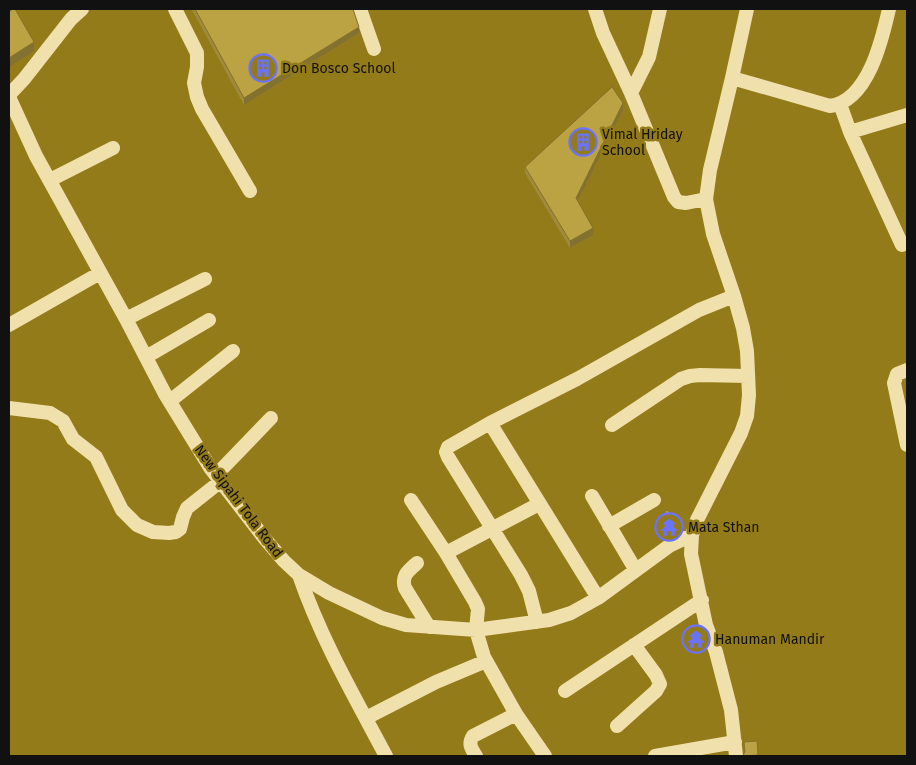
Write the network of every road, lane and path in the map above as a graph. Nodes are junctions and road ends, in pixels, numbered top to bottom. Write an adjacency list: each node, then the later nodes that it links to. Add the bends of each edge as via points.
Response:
1 (82, 9): 11 (street)
2 (175, 9): 17 (street, via 197,53 194,83 197,97)
3 (360, 9): 8 (street)
4 (595, 9): 10 (street)
5 (660, 9): 10 (street, via 649,58)
6 (747, 9): 9 (street)
7 (889, 9): 12 (street, via 868,74 855,92)
8 (374, 49)
9 (732, 78): 12 (street, via 830,106); 18 (street)
10 (631, 93): 18 (street, via 678,202)
11 (9, 96): 16 (street, New Sipahi Tola Road)
12 (840, 104): 14 (street)
13 (907, 115): 14 (street)
14 (850, 132): 19 (street)
15 (113, 148): 16 (street)
16 (50, 180): 20 (street, New Sipahi Tola Road)
17 (250, 191)
18 (706, 199): 22 (street, via 713,234)
19 (902, 245)
20 (100, 273): 23 (street, New Sipahi Tola Road); 25 (street)
21 (205, 280): 23 (street)
22 (734, 296): 29 (street, via 743,328); 33 (street, via 699,310 577,379)
23 (126, 319): 27 (street, New Sipahi Tola Road)
24 (209, 320): 27 (street)
25 (9, 325)
26 (233, 351): 30 (street)
27 (146, 357): 30 (street, New Sipahi Tola Road)
28 (907, 370): 35 (street, via 897,374 894,383)
29 (748, 376): 34 (street, via 690,376); 43 (street, via 747,416)
30 (170, 401): 36 (street, New Sipahi Tola Road)
31 (9, 408): 36 (street, via 50,413 63,421 73,439 96,457 122,510 137,525 148,530 176,532 187,508)
32 (271, 418): 36 (street)
33 (490, 423): 40 (street); 42 (street, via 448,447 446,452)
34 (612, 425)
35 (907, 445)
36 (218, 478): 47 (street, New Sipahi Tola Road, via 284,562)
37 (592, 496): 41 (street)
38 (412, 500): 44 (street)
39 (654, 500): 41 (street)
40 (540, 504): 42 (street); 48 (street)
41 (610, 526): 46 (street)
42 (492, 529): 44 (street); 50 (street, via 529,591)
43 (692, 535): 46 (street, New Sipahi Tola Road, via 669,546); 49 (street, via 691,554)
44 (446, 552): 52 (street, via 478,609)
45 (417, 564): 51 (street, via 404,575 402,582)
46 (636, 569): 48 (street, New Sipahi Tola Road)
47 (299, 575): 51 (street, New Sipahi Tola Road, via 382,618 406,625); 57 (street, via 324,639)
48 (598, 598): 50 (street, New Sipahi Tola Road, via 571,613)
49 (702, 600): 53 (street); 59 (street, via 706,625 731,710)
50 (537, 622): 52 (street, New Sipahi Tola Road)
51 (429, 626): 52 (street, New Sipahi Tola Road)
52 (476, 630): 54 (street)
53 (634, 645): 55 (street); 58 (street, via 660,684)
54 (486, 661): 56 (street); 57 (street)
55 (565, 691)
56 (516, 714): 61 (street, via 473,736 470,746); 62 (street)
57 (366, 718): 60 (street)
58 (617, 726)
59 (735, 749): 63 (street)
60 (386, 756)
61 (476, 756)
62 (545, 756)
63 (655, 756)

